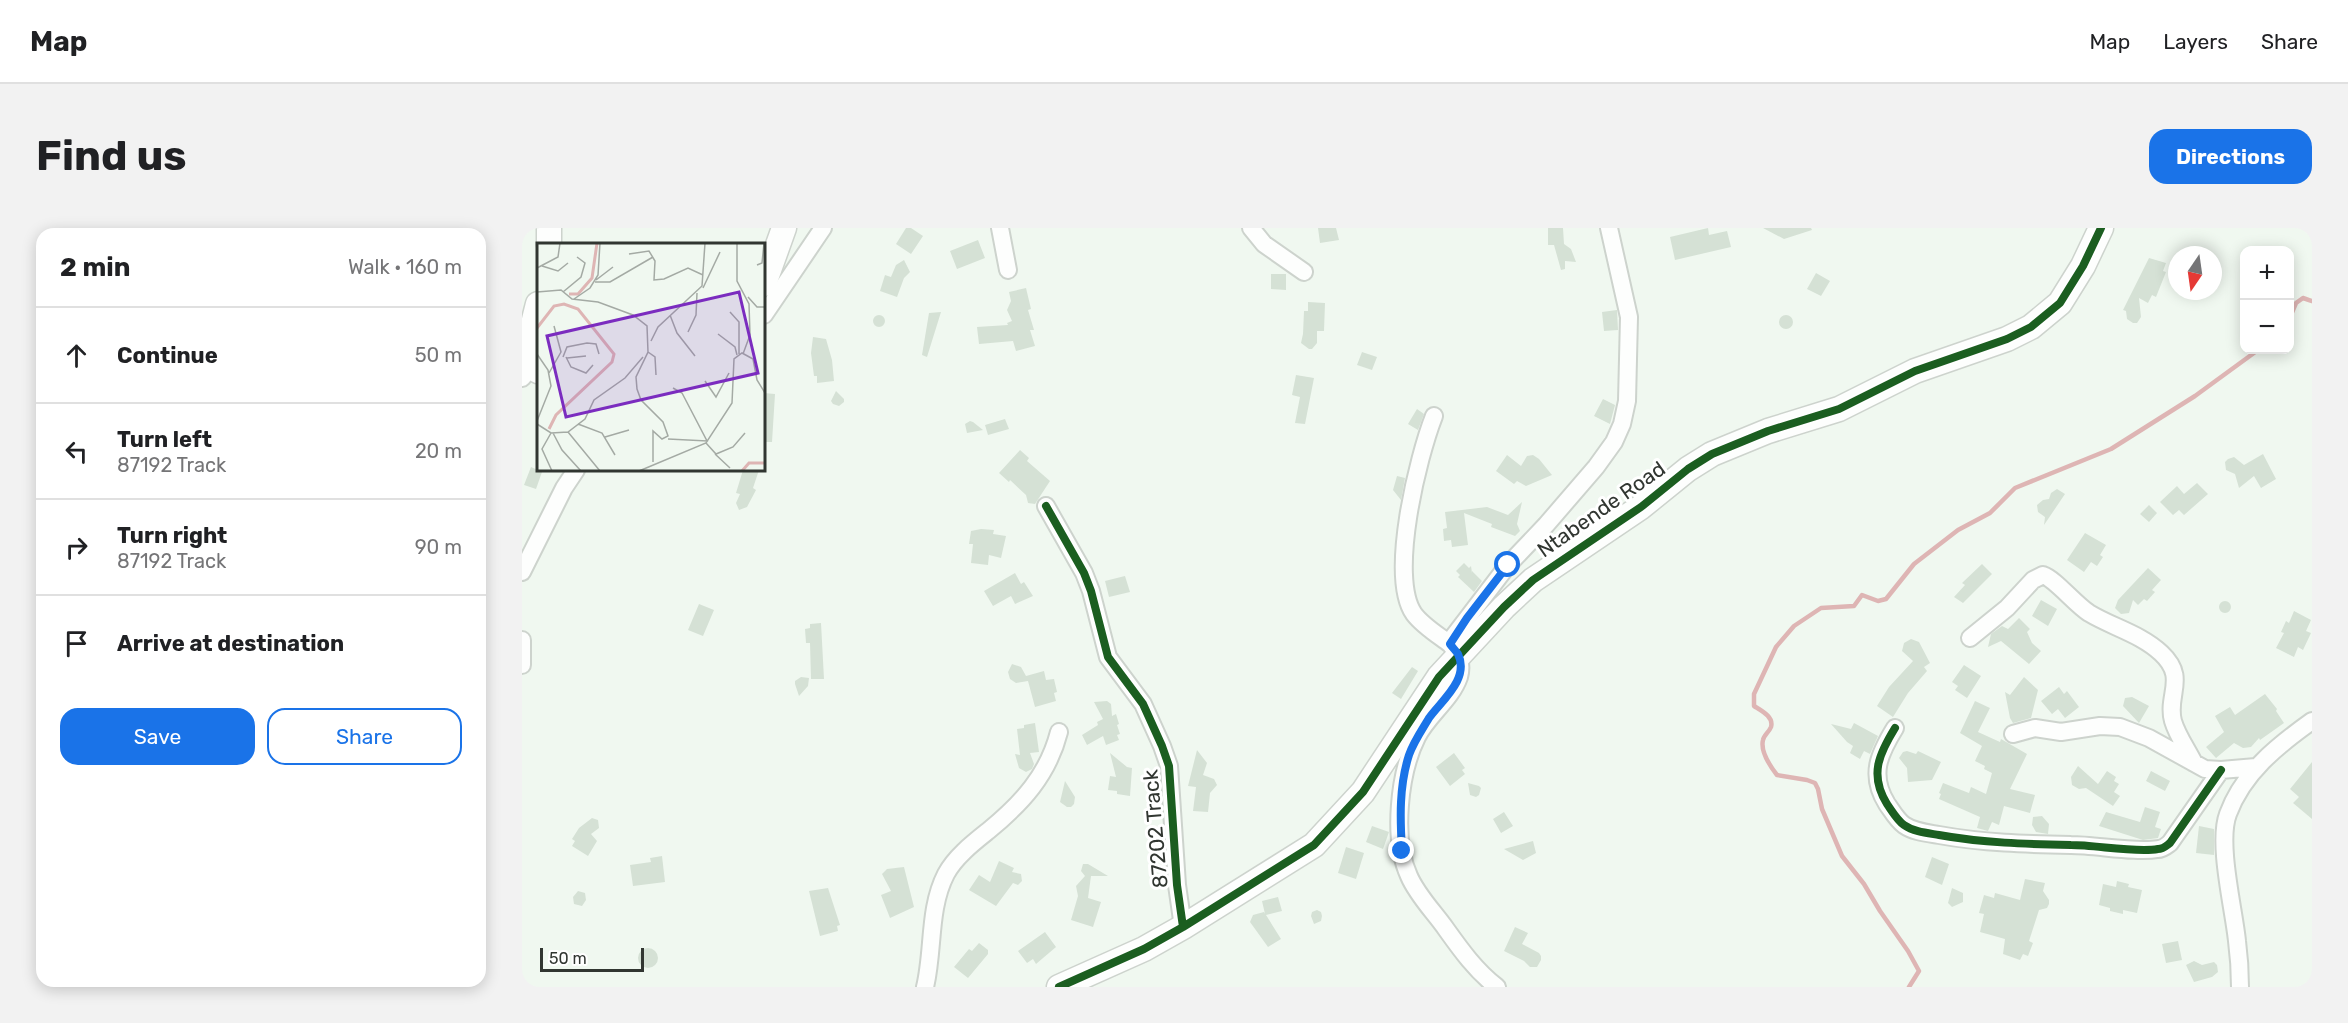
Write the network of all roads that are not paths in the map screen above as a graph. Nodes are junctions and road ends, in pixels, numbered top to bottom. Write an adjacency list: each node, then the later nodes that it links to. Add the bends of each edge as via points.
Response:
1 (784, 228): 9 (street)
2 (823, 228): 11 (street)
3 (1000, 228): 7 (street)
4 (1251, 228): 8 (street, via 1264,244)
5 (1609, 228): 19 (street, via 1629,317 1627,401 1622,424 1596,467 1508,565 1467,618)
6 (2101, 228): 19 (street, Ntabende Road, via 2060,303 2031,327 1915,371 1839,409 1712,454 1533,580)
7 (1008, 270)
8 (1304, 272)
9 (765, 281)
10 (537, 309): 12 (street)
11 (765, 314)
12 (531, 371)
13 (1434, 416): 19 (street, via 1418,463 1407,526 1404,584 1414,614)
14 (575, 471): 16 (street)
15 (1047, 506): 28 (street, 87202 Track, via 1092,591 1108,657 1138,696 1156,729 1168,766)
16 (522, 572)
17 (1970, 638): 25 (street, via 2033,580 2043,575 2050,578 2079,607 2143,640 2168,661 2176,680 2173,720)
18 (522, 640): 20 (street)
19 (1454, 649): 28 (street, Ntabende Road, via 1440,677 1363,792 1314,845); 31 (street, via 1460,666 1458,680 1418,735 1409,755 1402,789 1402,851 1409,876 1461,951)
20 (522, 665)
21 (2312, 721): 26 (street)
22 (1895, 728): 27 (street, via 1881,754 1877,779 1896,816 1902,824 1919,832 1975,841 2158,849 2170,843)
23 (1059, 732): 29 (street, via 1049,761 1028,794 972,843 947,872 936,896)
24 (2013, 734): 25 (street, via 2035,728 2061,732 2120,727)
25 (2194, 763): 27 (street, via 2205,769)
26 (2256, 767): 27 (street); 32 (street, via 2231,808 2225,828)
27 (2221, 770)
28 (1183, 927): 30 (street, Ntabende Road)
29 (925, 987)
30 (1059, 987)
31 (1497, 987)
32 (2240, 987)

